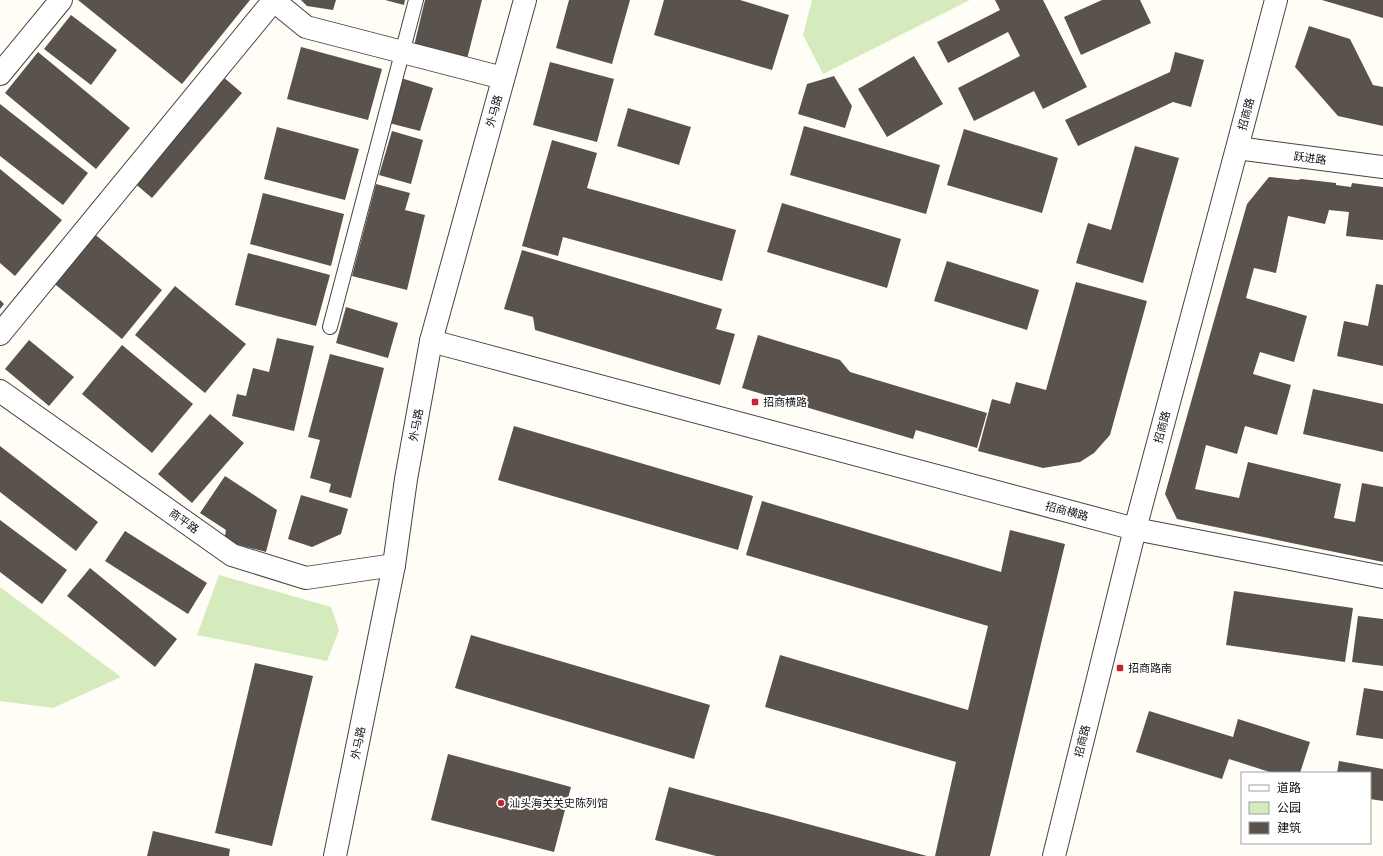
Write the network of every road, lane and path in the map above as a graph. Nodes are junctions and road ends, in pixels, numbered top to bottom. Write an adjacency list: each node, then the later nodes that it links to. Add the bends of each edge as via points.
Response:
1 (61, 0): 7 (street)
2 (273, 0): 6 (street, via 306,27); 12 (street)
3 (416, 0): 6 (lane)
4 (525, 0): 8 (street, 外马路)
5 (1276, 0): 9 (street, 招商路)
6 (402, 52): 8 (street); 11 (lane)
7 (0, 74)
8 (503, 78): 13 (street, 外马路)
9 (1238, 148): 10 (street, 跃进路); 15 (street, 招商路)
10 (1383, 167)
11 (330, 327)
12 (0, 334)
13 (431, 341): 15 (street, 招商横路); 16 (street, 外马路, via 406,479)
14 (0, 391): 16 (street, 商平路, via 232,555 306,578)
15 (1135, 529): 17 (street, 招商横路); 19 (street, 招商路)
16 (394, 565): 18 (street, 外马路)
17 (1383, 577)
18 (335, 856)
19 (1054, 856)

